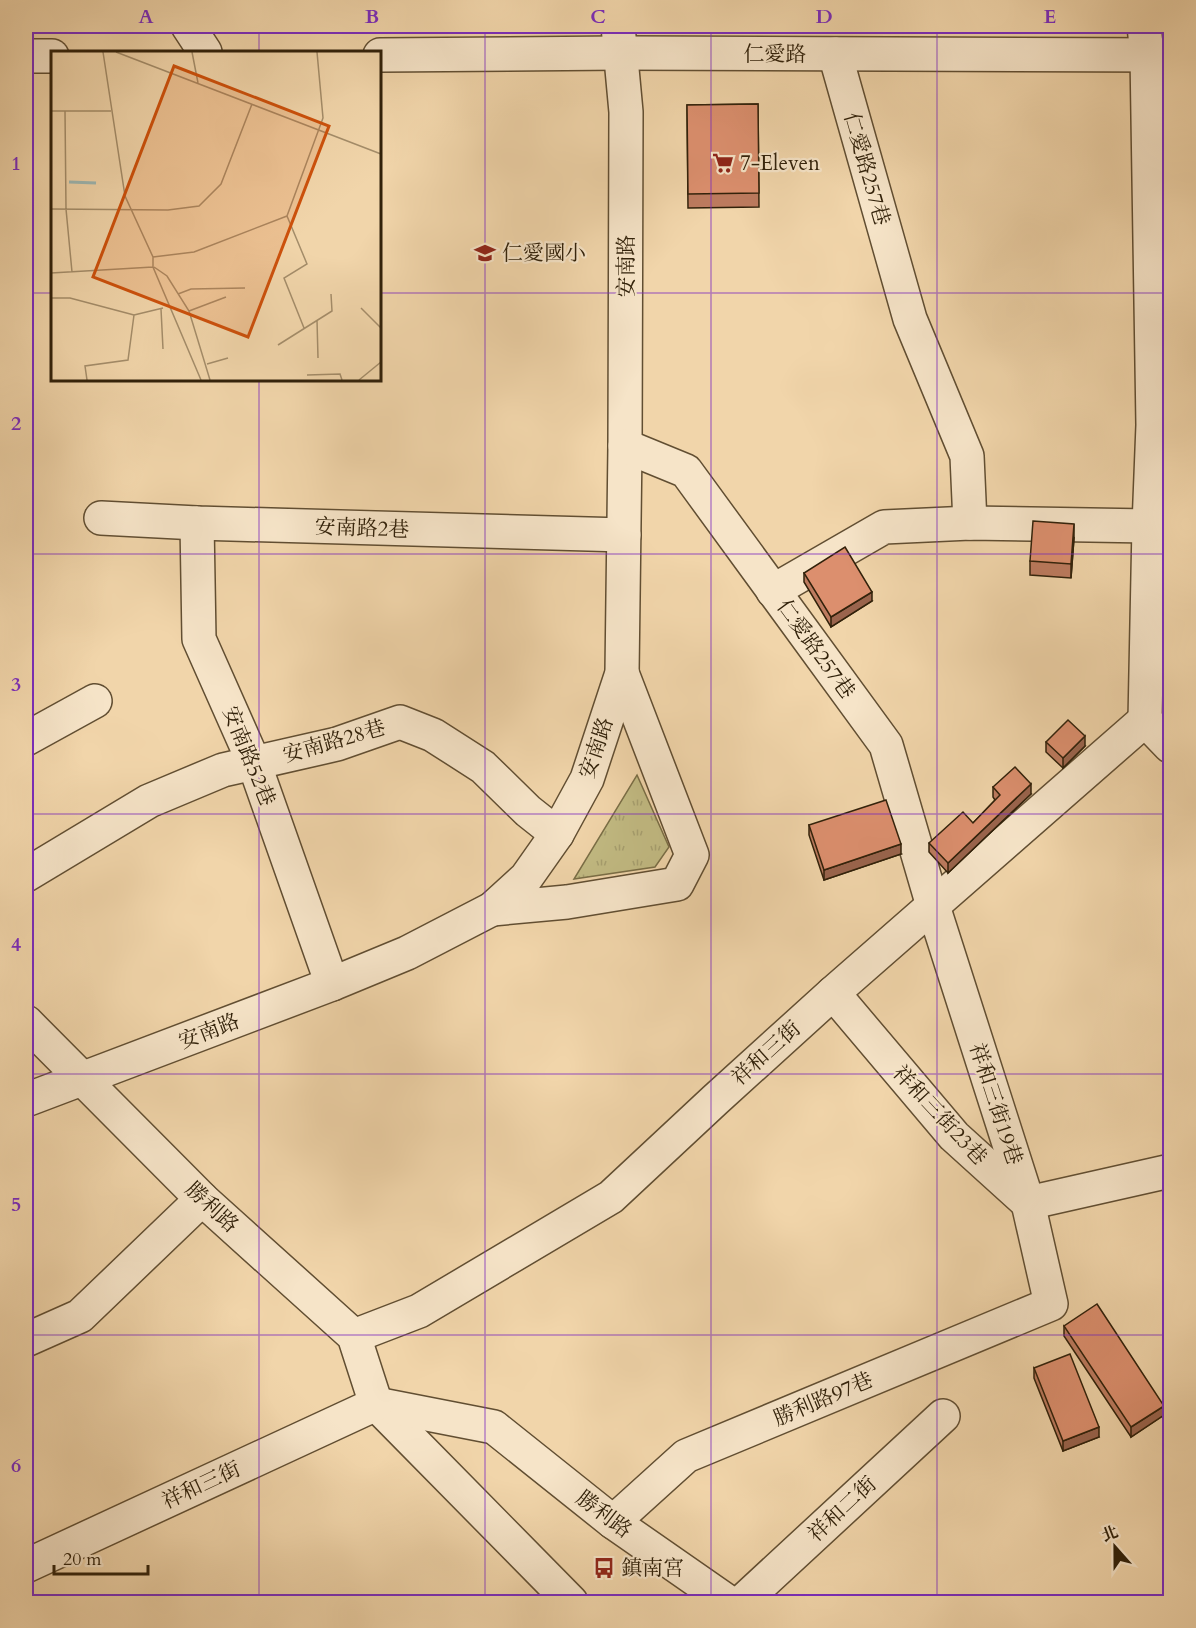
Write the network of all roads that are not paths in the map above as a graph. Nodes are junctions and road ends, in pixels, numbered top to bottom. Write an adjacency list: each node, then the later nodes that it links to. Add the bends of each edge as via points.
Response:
1 (188, 26): 4 (street)
2 (620, 39): 5 (street, 仁愛路); 6 (street, 仁愛路); 10 (street, 安南路, via 626,112)
3 (1154, 45): 5 (street, 仁愛路); 9 (street)
4 (204, 51)
5 (835, 54): 13 (street, 仁愛路257巷, via 910,319 967,456)
6 (381, 55)
7 (26, 56): 8 (street)
8 (51, 56)
9 (1162, 425): 14 (street)
10 (626, 446): 15 (street, 安南路); 16 (street, 仁愛路257巷, via 686,471)
11 (101, 518): 12 (street, 安南路2巷)
12 (196, 523): 15 (street, 安南路2巷); 22 (street, 安南路52巷, via 199,639)
13 (970, 523): 14 (street); 16 (street, via 884,527)
14 (1149, 526): 19 (street)
15 (624, 535): 17 (street, 安南路)
16 (773, 591): 25 (street, 仁愛路257巷, via 886,745)
17 (622, 673): 23 (street, 安南路, via 587,779); 26 (street, via 692,855 677,884 567,903)
18 (95, 701): 20 (street)
19 (1145, 720): 21 (street); 25 (street, 祥和三街)
20 (26, 739)
21 (1170, 746)
22 (254, 763): 23 (street, 安南路28巷, via 337,744 400,722 433,735 483,767); 24 (street, 安南路28巷, via 223,770 149,801); 27 (street, 安南路52巷)
23 (556, 834): 26 (street, 安南路, via 526,878)
24 (26, 874)
25 (933, 906): 28 (street, 祥和三街); 34 (street, 祥和三街19巷)
26 (492, 909): 27 (street, 安南路, via 406,953)
27 (332, 984): 30 (street, 安南路)
28 (833, 993): 34 (street, 祥和三街23巷, via 954,1136); 36 (street, 祥和三街, via 612,1197 419,1311)
29 (26, 1022): 30 (street, 勝利路)
30 (82, 1078): 31 (street, 安南路); 33 (street, 勝利路)
31 (26, 1100)
32 (1170, 1171): 34 (street)
33 (202, 1199): 36 (street, 勝利路); 37 (street, via 80,1316)
34 (1028, 1203): 35 (street, 祥和三街19巷)
35 (1051, 1304): 40 (street, 勝利路97巷, via 686,1456)
36 (354, 1336): 38 (street)
37 (26, 1340)
38 (376, 1404): 40 (street, 勝利路, via 494,1427); 41 (street, 祥和三街); 42 (street)
39 (943, 1416): 44 (street, 祥和二街)
40 (614, 1522): 43 (street, 勝利路)
41 (26, 1566)
42 (571, 1602)
43 (728, 1602)
44 (742, 1602)

